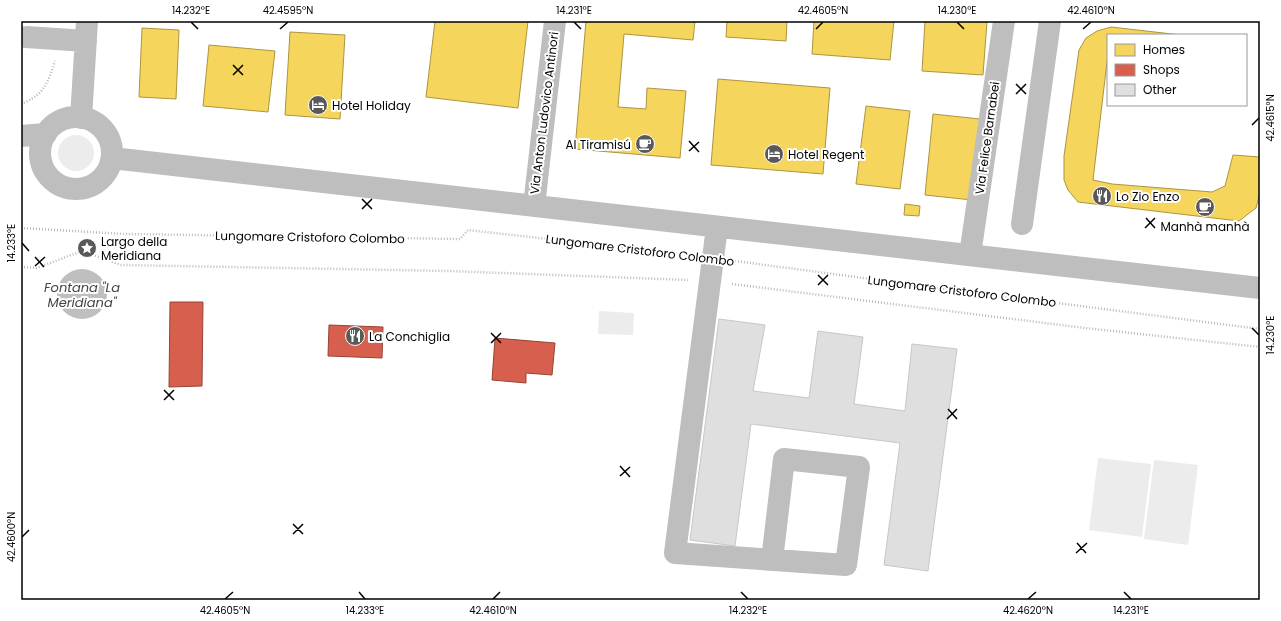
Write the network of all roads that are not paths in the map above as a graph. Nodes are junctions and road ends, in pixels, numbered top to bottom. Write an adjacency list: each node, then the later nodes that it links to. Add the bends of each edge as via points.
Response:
1 (555, 21): 10 (street, Via Anton Ludovico Antinori)
2 (1004, 21): 13 (street, Via Felice Barnabei)
3 (1050, 21): 11 (street)
4 (86, 31): 5 (street); 6 (street)
5 (26, 37)
6 (81, 118): 7 (street, via 58,122); 9 (street, via 92,121 105,131 110,141)
7 (46, 134): 8 (street); 9 (street, via 40,152 42,163 51,179 61,186 73,189 91,186 105,175)
8 (21, 136)
9 (112, 158): 10 (street)
10 (534, 206): 12 (street)
11 (1022, 224)
12 (717, 227): 13 (street); 15 (street, via 675,553)
13 (970, 256): 14 (street)
14 (1260, 288)
15 (772, 560): 15 (street, via 846,565 859,468 784,459)

